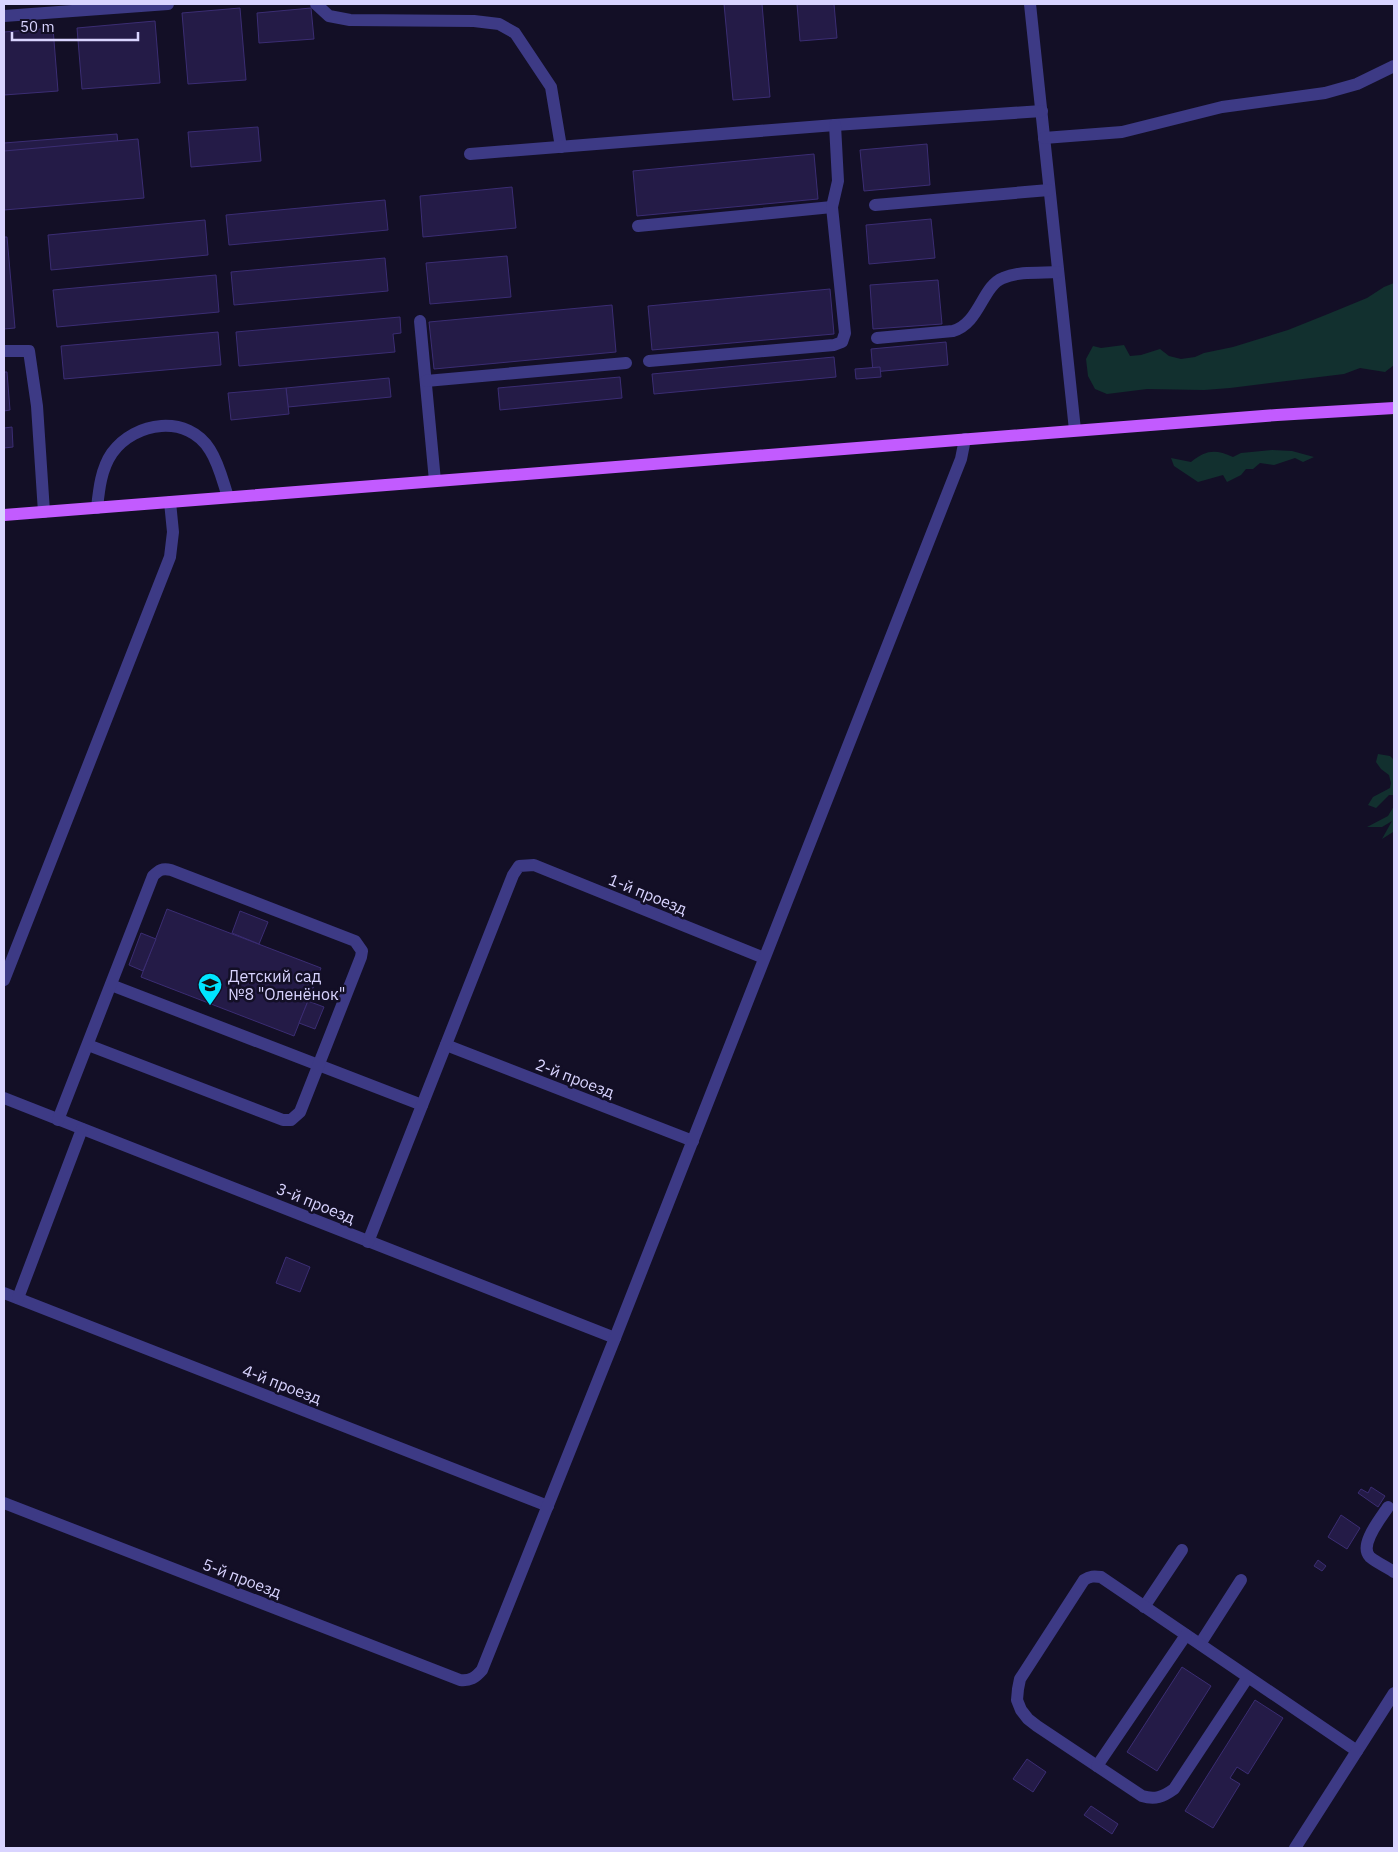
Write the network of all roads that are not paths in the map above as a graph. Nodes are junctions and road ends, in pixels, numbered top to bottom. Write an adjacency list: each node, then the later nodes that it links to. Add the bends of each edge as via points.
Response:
1 (168, 4): 4 (street)
2 (316, 4): 9 (street, via 329,16 350,20 474,21 499,24 515,33 551,87)
3 (1030, 4): 6 (street)
4 (4, 16)
5 (1394, 66): 8 (street, via 1358,84 1325,93 1222,107 1122,132)
6 (1042, 112): 7 (street); 8 (street)
7 (835, 125): 9 (street); 13 (street, via 838,181)
8 (1044, 138): 11 (street)
9 (560, 147): 10 (street)
10 (470, 154)
11 (1049, 190): 12 (street); 15 (street)
12 (875, 205)
13 (832, 207): 14 (street); 19 (street, via 844,333 842,342)
14 (638, 226)
15 (1058, 272): 17 (street, via 1001,278 962,328); 23 (street)
16 (420, 321): 21 (street)
17 (877, 338)
18 (4, 352): 29 (street, via 29,351 37,406)
19 (649, 361)
20 (626, 363): 21 (street)
21 (426, 382): 25 (street)
22 (1394, 408): 23 (main road)
23 (1075, 430): 24 (main road)
24 (965, 439): 25 (main road); 31 (street, via 961,459)
25 (435, 481): 26 (main road)
26 (228, 497): 27 (main road); 28 (street, via 210,450 201,440 177,427 149,426 136,431 112,453 99,486)
27 (170, 502): 28 (main road); 32 (street, via 173,532 170,557)
28 (97, 508): 29 (main road)
29 (44, 512): 30 (main road)
30 (4, 515)
31 (764, 958): 35 (street, 1-й проезд, via 534,865 519,866); 41 (street)
32 (4, 977)
33 (111, 985): 34 (street); 36 (street); 36 (street, via 158,870 171,870 355,941 362,951 361,957)
34 (88, 1045): 36 (street, via 283,1120 291,1120 300,1112); 39 (street)
35 (446, 1045): 38 (street); 41 (street, 2-й проезд)
36 (319, 1066): 38 (street)
37 (4, 1098): 39 (street, 3-й проезд)
38 (422, 1105): 42 (street)
39 (58, 1120): 40 (street, 3-й проезд)
40 (82, 1129): 42 (street, 3-й проезд); 44 (street)
41 (693, 1141): 45 (street)
42 (368, 1242): 45 (street, 3-й проезд)
43 (4, 1293): 44 (street, 4-й проезд)
44 (18, 1298): 47 (street, 4-й проезд)
45 (615, 1338): 47 (street)
46 (4, 1503): 47 (street, 5-й проезд, via 468,1681 482,1670)
47 (548, 1506)
48 (1388, 1507): 50 (street, via 1368,1539 1366,1551)
49 (1182, 1550): 52 (street)
50 (1394, 1572)
51 (1241, 1580): 54 (street)
52 (1144, 1606): 53 (street); 58 (street, via 1101,1577 1090,1576 1084,1580 1020,1679 1018,1700 1028,1719)
53 (1186, 1635): 54 (street); 58 (street)
54 (1200, 1644): 55 (street)
55 (1248, 1677): 57 (street); 58 (street, via 1174,1789 1166,1795 1142,1796)
56 (1394, 1693): 57 (street)
57 (1357, 1751): 59 (street)
58 (1097, 1766)
59 (1295, 1848)

